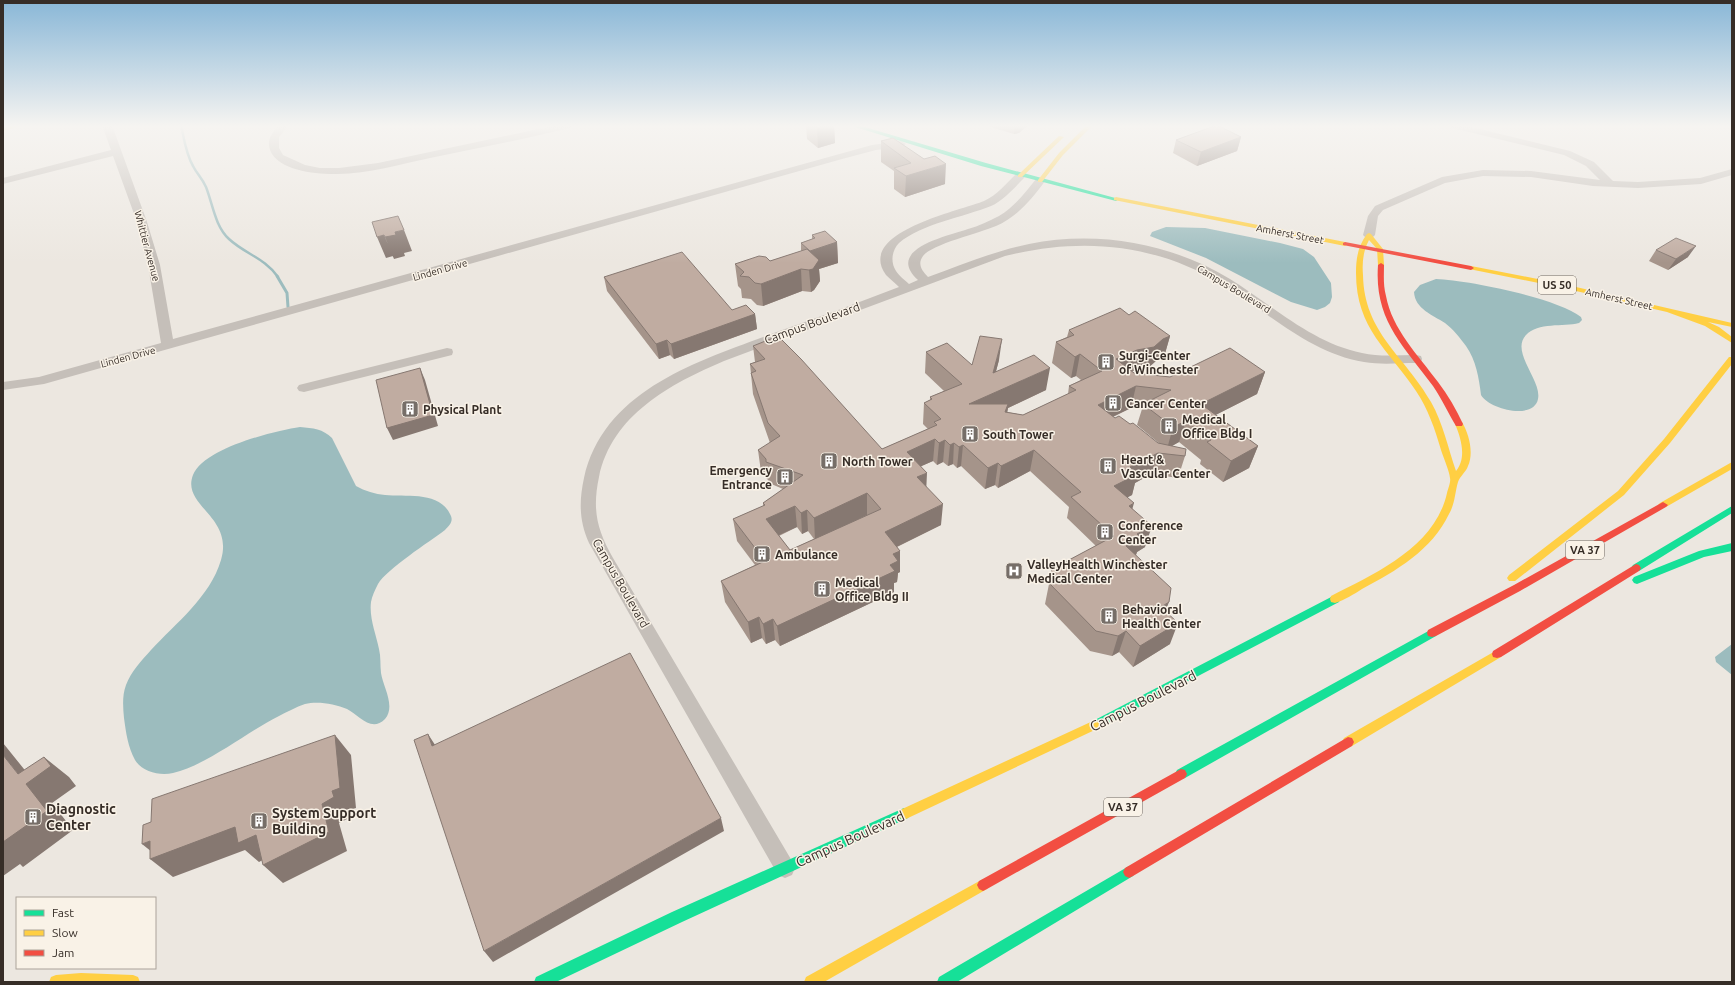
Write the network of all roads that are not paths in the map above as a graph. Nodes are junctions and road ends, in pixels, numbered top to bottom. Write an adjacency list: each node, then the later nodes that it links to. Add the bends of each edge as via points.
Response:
1 (45, 171): 13 (street)
2 (123, 171): 25 (street, Whittier Avenue, via 142,222 154,265)
3 (790, 171): 25 (street, Linden Drive)
4 (1003, 171): 11 (main road, Amherst Street / US 50)
5 (1023, 171): 11 (main road)
6 (1047, 171): 12 (main road)
7 (1052, 171): 10 (main road)
8 (1597, 171): 14 (street)
9 (1732, 172): 14 (street, via 1685,182)
10 (1061, 173)
11 (1020, 176): 12 (main road, Amherst Street / US 50); 21 (street, via 988,204 912,230 895,241 887,252 887,264 891,273)
12 (1040, 181): 18 (main road, Amherst Street / US 50, via 1146,206); 20 (street, via 1019,206 1004,218 922,250 916,256 914,264 917,273)
13 (3, 182)
14 (1610, 184): 16 (street, via 1512,172 1483,172 1455,176 1379,208 1373,216)
15 (1357, 232): 16 (main road)
16 (1370, 235): 17 (main road); 18 (main road); 19 (main road)
17 (1384, 238)
18 (1361, 247): 19 (main road, Amherst Street / US 50); 28 (main road, via 1359,285 1362,302 1368,319)
19 (1381, 250): 22 (main road, Amherst Street / US 50); 27 (main road, Campus Boulevard, via 1382,300 1392,326)
20 (926, 281): 21 (street, Campus Boulevard); 28 (street, Campus Boulevard, via 1030,246 1077,241 1120,244 1166,254 1205,270 1335,350 1368,358)
21 (906, 288): 38 (street, Campus Boulevard, via 691,369 664,384 637,403 615,426 596,457 590,482 589,522 601,551)
22 (1661, 308): 23 (main road, Amherst Street / US 50); 24 (main road, via 1709,325)
23 (1732, 325)
24 (1732, 341)
25 (168, 346): 30 (street, Linden Drive, via 40,381)
26 (447, 352): 31 (street)
27 (1416, 358): 28 (street, Campus Boulevard); 33 (main road, Campus Boulevard, via 1458,421 1464,440 1466,460)
28 (1396, 359): 33 (main road, via 1430,407)
29 (1732, 359): 37 (main road, via 1667,441 1621,493 1505,583)
30 (3, 386)
31 (304, 388)
32 (1732, 465): 37 (main road, VA 37, via 1517,588)
33 (1455, 479): 38 (main road, Campus Boulevard, via 1448,506 1434,531 1415,551 1385,572 1093,727)
34 (1732, 510): 36 (main road)
35 (1732, 547): 36 (main road, via 1702,554 1646,575)
36 (1546, 625): 43 (main road)
37 (1435, 631): 42 (main road, VA 37)
38 (785, 868): 41 (main road, Campus Boulevard)
39 (56, 982): 40 (main road)
40 (133, 982)
41 (541, 982)
42 (811, 982)
43 (944, 982)

